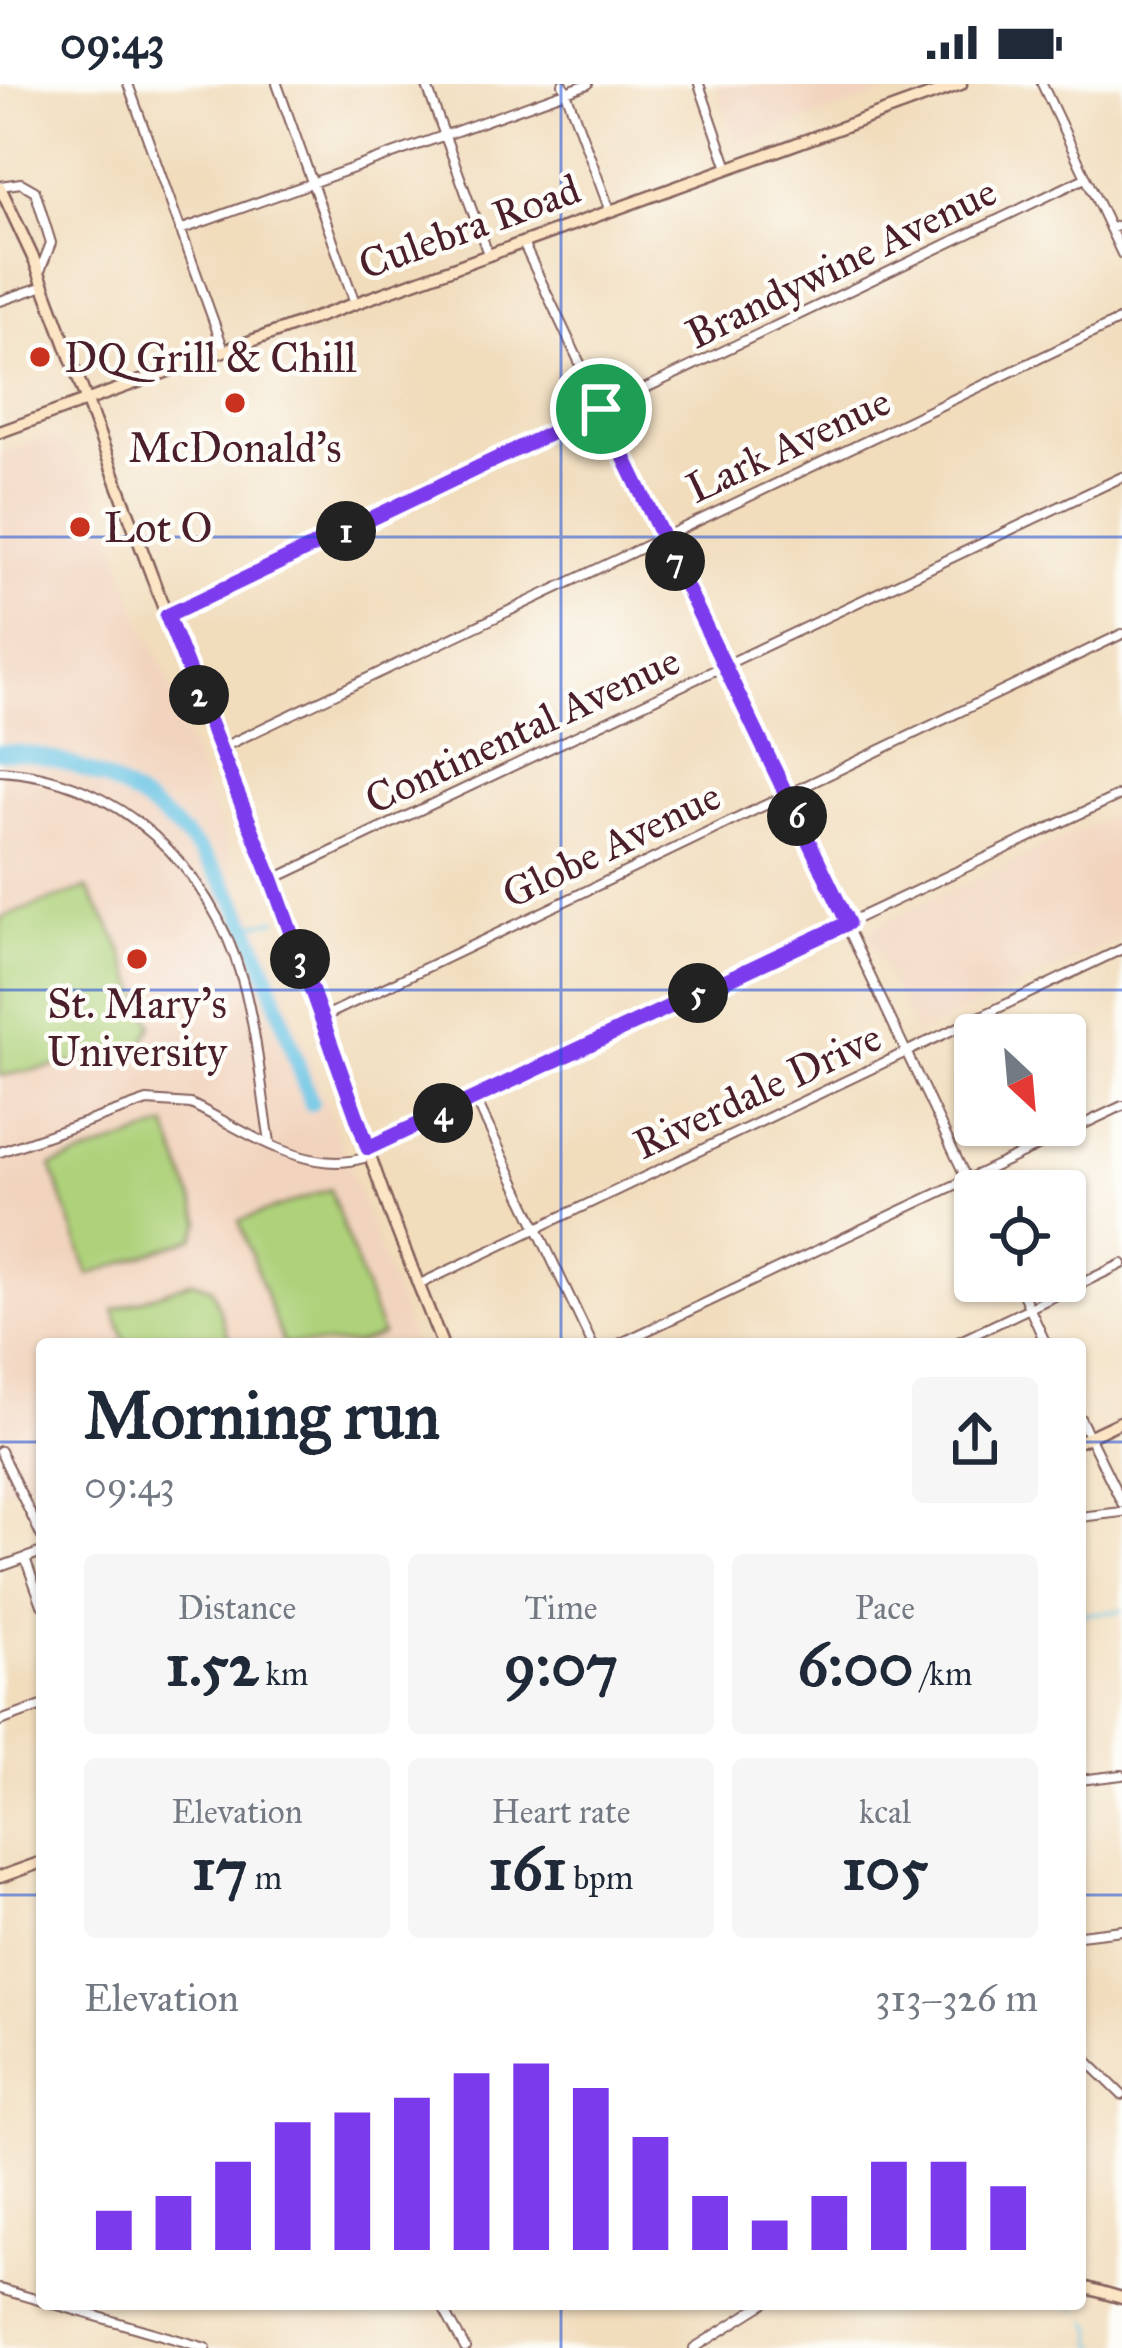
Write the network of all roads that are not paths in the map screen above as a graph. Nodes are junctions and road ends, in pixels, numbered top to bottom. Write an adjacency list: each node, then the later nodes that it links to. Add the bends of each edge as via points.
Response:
1 (128, 84): 17 (street)
2 (277, 84): 12 (street)
3 (426, 84): 9 (street)
4 (588, 84): 8 (street)
5 (699, 84): 10 (street)
6 (961, 84): 10 (main road, Culebra Road)
7 (1042, 84): 11 (street)
8 (564, 88): 9 (street); 14 (street)
9 (444, 135): 12 (street); 19 (street)
10 (728, 168): 14 (main road, Culebra Road)
11 (1085, 178): 16 (street); 27 (street, Brandywine Avenue)
12 (313, 183): 17 (street); 23 (street)
13 (0, 186): 21 (main road); 21 (street, via 35,191 51,243)
14 (610, 211): 18 (main road, Culebra Road)
15 (1122, 224): 16 (street)
16 (1110, 229): 20 (street)
17 (179, 230): 25 (street)
18 (523, 242): 19 (main road, Culebra Road); 27 (street)
19 (488, 254): 23 (main road, Culebra Road)
20 (1122, 254)
21 (41, 279): 22 (street); 26 (main road)
22 (0, 301)
23 (355, 303): 25 (main road, Culebra Road)
24 (1122, 319): 30 (street, Lark Avenue)
25 (224, 350): 26 (main road, Culebra Road)
26 (86, 400): 28 (main road, Culebra Road); 31 (main road)
27 (601, 409): 30 (street); 31 (street, Brandywine Avenue)
28 (0, 432)
29 (1122, 477): 33 (street, Continental Avenue)
30 (663, 536): 33 (street); 34 (street, Lark Avenue)
31 (167, 616): 34 (main road)
32 (1122, 634): 36 (street, Globe Avenue)
33 (726, 666): 36 (street); 38 (street, Continental Avenue)
34 (220, 748): 38 (main road)
35 (0, 771): 45 (street, via 40,776 112,804 174,852 204,891 243,982)
36 (786, 793): 39 (street); 41 (street, Globe Avenue)
37 (1122, 794): 39 (street)
38 (272, 880): 41 (main road)
39 (848, 923): 42 (street); 43 (street)
40 (1122, 949): 42 (street, Riverdale Drive)
41 (321, 1018): 46 (main road)
42 (908, 1052): 48 (street); 51 (street, Riverdale Drive)
43 (475, 1098): 46 (street); 51 (street)
44 (1122, 1106): 49 (street)
45 (270, 1142): 46 (street, via 329,1165); 47 (street, via 170,1099)
46 (370, 1152): 53 (main road)
47 (0, 1153)
48 (962, 1170)
49 (988, 1170)
50 (954, 1186): 58 (street)
51 (536, 1227): 53 (street, Riverdale Drive); 57 (street)
52 (1122, 1264): 55 (street)
53 (418, 1285): 56 (main road)
54 (1027, 1302): 55 (street)
55 (1030, 1308): 59 (street); 60 (street)
56 (440, 1338)
57 (589, 1338)
58 (632, 1338)
59 (967, 1338)
60 (1043, 1338)
61 (1122, 1421): 62 (main road)
62 (1086, 1440)
63 (1086, 1447): 65 (street)
64 (0, 1451): 67 (street)
65 (1122, 1508): 66 (street)
66 (1086, 1516)
67 (36, 1525)
68 (36, 1554): 69 (street)
69 (25, 1558): 70 (street); 71 (street)
70 (0, 1567)
71 (36, 1588)
72 (36, 1708): 73 (street)
73 (0, 1721)
74 (1122, 1775): 75 (street)
75 (1086, 1779)
76 (36, 1864): 77 (main road)
77 (0, 1877)
78 (1122, 1930): 79 (street)
79 (1086, 1934)
80 (1086, 2060): 81 (street)
81 (1122, 2095)
82 (1086, 2288): 84 (main road)
83 (0, 2289): 85 (street)
84 (1122, 2298)
85 (36, 2299)
86 (75, 2310): 89 (street)
87 (444, 2310): 90 (street)
88 (754, 2310): 91 (street)
89 (206, 2348)
90 (465, 2348)
91 (694, 2348)

